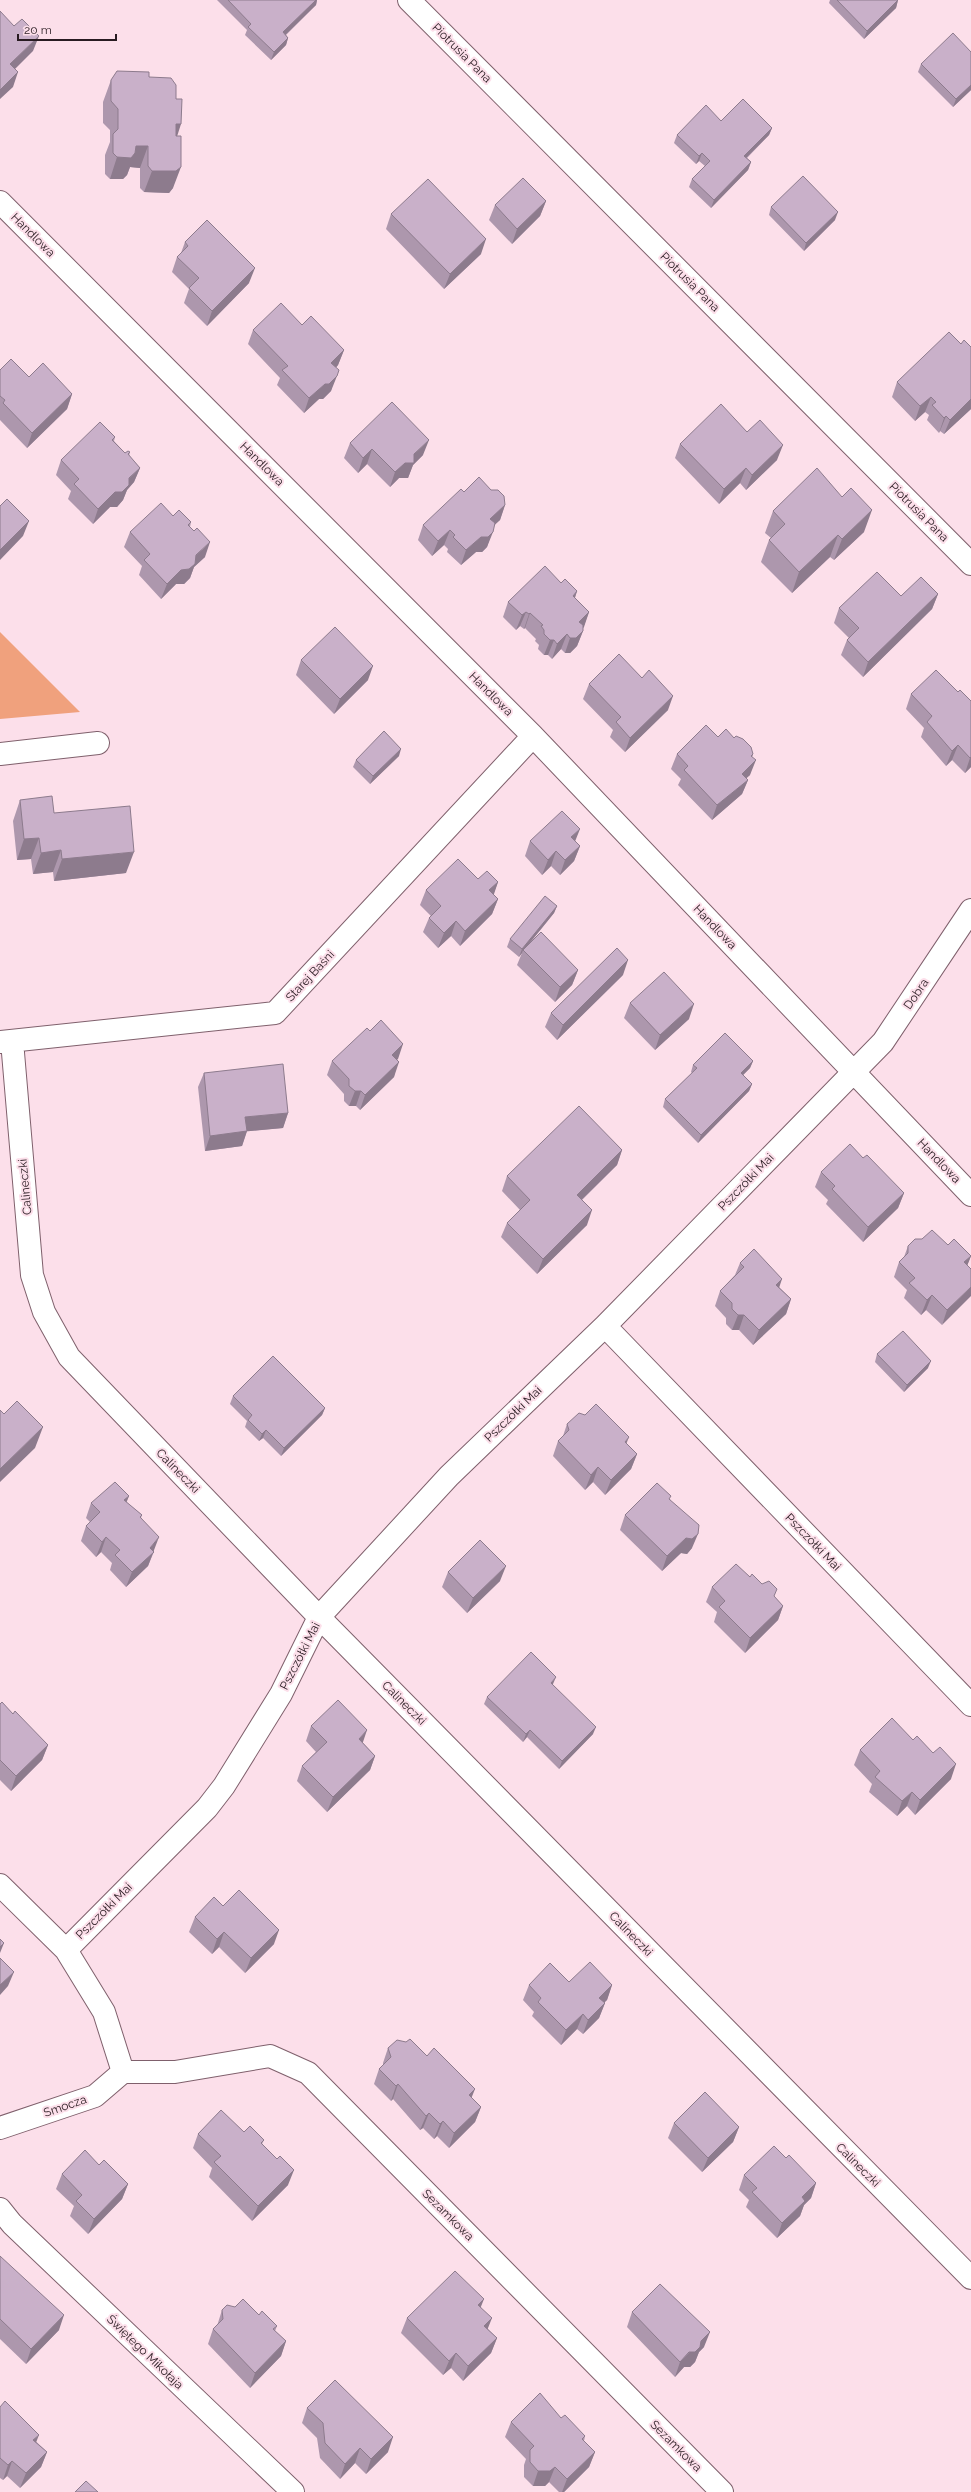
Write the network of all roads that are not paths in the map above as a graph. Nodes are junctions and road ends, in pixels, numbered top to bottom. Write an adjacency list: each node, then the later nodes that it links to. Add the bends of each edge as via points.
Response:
1 (409, 0): 3 (street, Piotrusia Pana)
2 (0, 202): 4 (street, Handlowa)
3 (971, 564)
4 (533, 736): 8 (street, Starej Baśni, via 275,1013); 9 (street, Handlowa)
5 (98, 743): 6 (street)
6 (0, 754)
7 (971, 910): 9 (street, Dobra, via 883,1042)
8 (6, 1041): 12 (street, Calineczki, via 32,1275 44,1312 69,1357)
9 (853, 1072): 10 (street, Handlowa); 11 (street, Pszczółki Mai)
10 (971, 1195)
11 (605, 1326): 12 (street, Pszczółki Mai, via 449,1476); 13 (street, Pszczółki Mai)
12 (319, 1617): 15 (street, Pszczółki Mai, via 281,1694 224,1786 207,1808); 19 (street, Calineczki)
13 (971, 1705)
14 (0, 1885): 15 (street)
15 (66, 1950): 16 (street, via 104,2012)
16 (123, 2072): 17 (street, Smocza, via 95,2096); 21 (street, Sezamkowa, via 175,2072 270,2056 308,2073)
17 (0, 2128)
18 (0, 2209): 20 (street, Świętego Mikołaja, via 12,2224)
19 (971, 2278)
20 (293, 2492)
21 (722, 2492)

